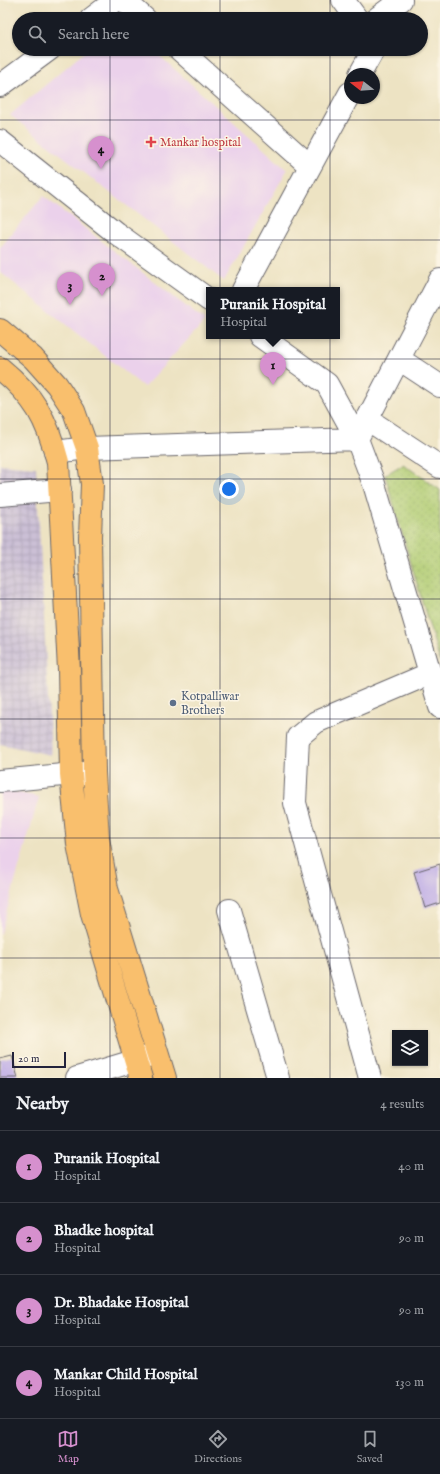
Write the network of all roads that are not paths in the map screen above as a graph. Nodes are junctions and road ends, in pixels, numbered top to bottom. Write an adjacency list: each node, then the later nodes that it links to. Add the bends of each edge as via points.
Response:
1 (116, 0): 5 (street)
2 (124, 0): 6 (street)
3 (343, 0): 7 (street)
4 (402, 0): 8 (street)
5 (100, 12)
6 (137, 12)
7 (352, 12)
8 (386, 12)
9 (41, 56): 13 (street)
10 (187, 56): 16 (street)
11 (370, 56): 12 (street)
12 (363, 68)
13 (0, 86)
14 (344, 104): 16 (street)
15 (0, 141): 19 (street, via 116,233)
16 (310, 166): 18 (street)
17 (440, 280): 22 (street)
18 (245, 287)
19 (206, 298)
20 (0, 330): 27 (main road, via 33,358 57,385 74,411)
21 (264, 339): 26 (street, via 327,384)
22 (399, 359): 24 (street); 25 (street)
23 (0, 368): 28 (main road, via 31,398 43,416)
24 (440, 386)
25 (367, 420): 26 (street); 29 (street)
26 (357, 439): 27 (street); 32 (street, via 374,484)
27 (87, 448): 28 (street); 34 (main road, via 92,484 90,537)
28 (56, 452): 30 (main road)
29 (440, 467)
30 (60, 490): 31 (street); 35 (main road, via 69,670)
31 (0, 495)
32 (431, 673): 33 (street); 43 (street, via 316,722 298,737 295,803)
33 (440, 707)
34 (94, 772): 35 (street); 38 (main road, via 98,838 107,889)
35 (71, 774): 36 (street); 39 (main road, via 78,844 92,914)
36 (0, 781)
37 (229, 910): 42 (street)
38 (158, 1054): 39 (street); 41 (main road)
39 (139, 1069): 40 (street)
40 (77, 1078)
41 (165, 1078)
42 (278, 1078)
43 (370, 1078)

